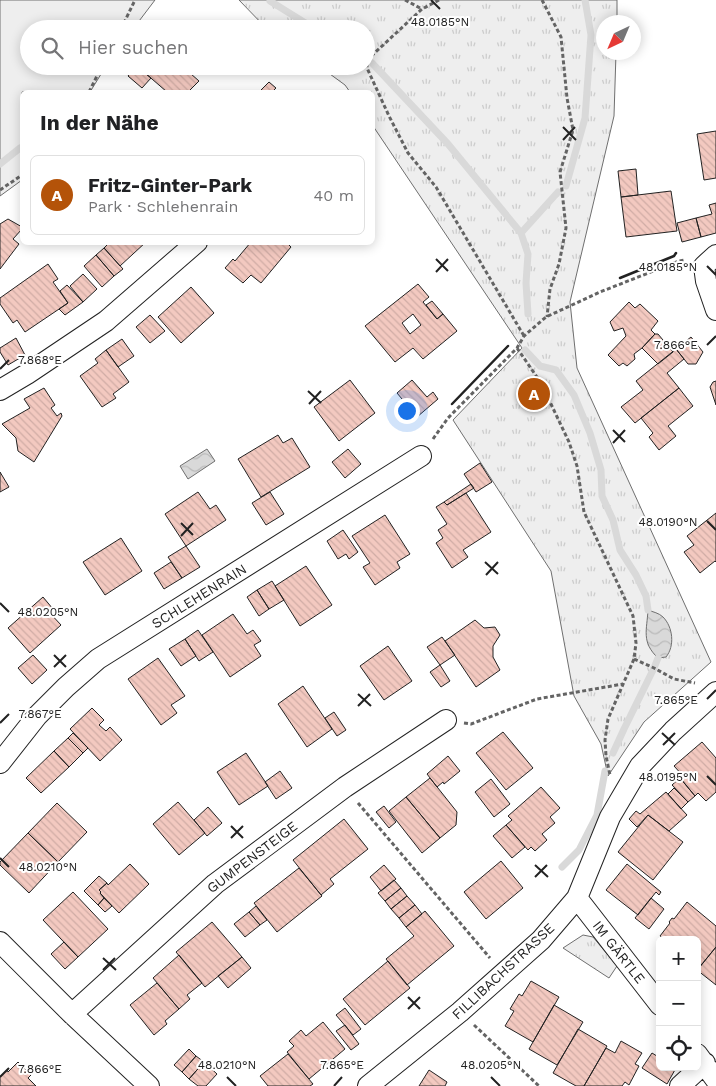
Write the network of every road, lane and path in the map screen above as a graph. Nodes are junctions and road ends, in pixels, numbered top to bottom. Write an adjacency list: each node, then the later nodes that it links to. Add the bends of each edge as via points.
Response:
1 (135, 0): 6 (path)
2 (405, 0): 5 (path)
3 (439, 0): 5 (path)
4 (542, 0): 16 (path, via 560,37 573,130 560,172 566,228)
5 (422, 9): 7 (path)
6 (125, 20)
7 (375, 53)
8 (98, 75): 10 (path)
9 (370, 75): 17 (path, via 408,153 436,187)
10 (90, 90)
11 (20, 175): 12 (path)
12 (0, 190)
13 (194, 245): 19 (street, via 106,321)
14 (715, 255): 15 (street, via 704,266); 16 (path, via 678,261)
15 (716, 310)
16 (546, 317): 17 (path)
17 (524, 336): 18 (path)
18 (516, 348): 20 (path, via 448,418); 21 (path, via 540,383 569,442 577,466 584,512 633,616)
19 (0, 390)
20 (421, 456): 26 (street, SCHLEHENRAIN, via 98,659 37,716)
21 (634, 659): 22 (path, via 674,679); 23 (path)
22 (698, 683)
23 (623, 684): 25 (path, via 537,700 470,724); 27 (path, via 608,719 605,740)
24 (716, 692): 29 (street, FILLIBACHSTRASSE, via 640,766 610,817)
25 (446, 720): 28 (street, GUMPENSTEIGE)
26 (0, 763)
27 (612, 783)
28 (345, 787): 31 (path); 34 (street, GUMPENSTEIGE, via 214,884)
29 (578, 898): 31 (street, FILLIBACHSTRASSE, via 541,940); 32 (street, IM GÄRTLE)
30 (0, 942): 34 (street)
31 (504, 974): 33 (street, FILLIBACHSTRASSE)
32 (656, 1000)
33 (460, 1012): 39 (street, FILLIBACHSTRASSE); 40 (path)
34 (72, 1014): 38 (street)
35 (701, 1058): 37 (street)
36 (691, 1071): 41 (street)
37 (716, 1080)
38 (148, 1086)
39 (368, 1086)
40 (540, 1086)
41 (680, 1086)

